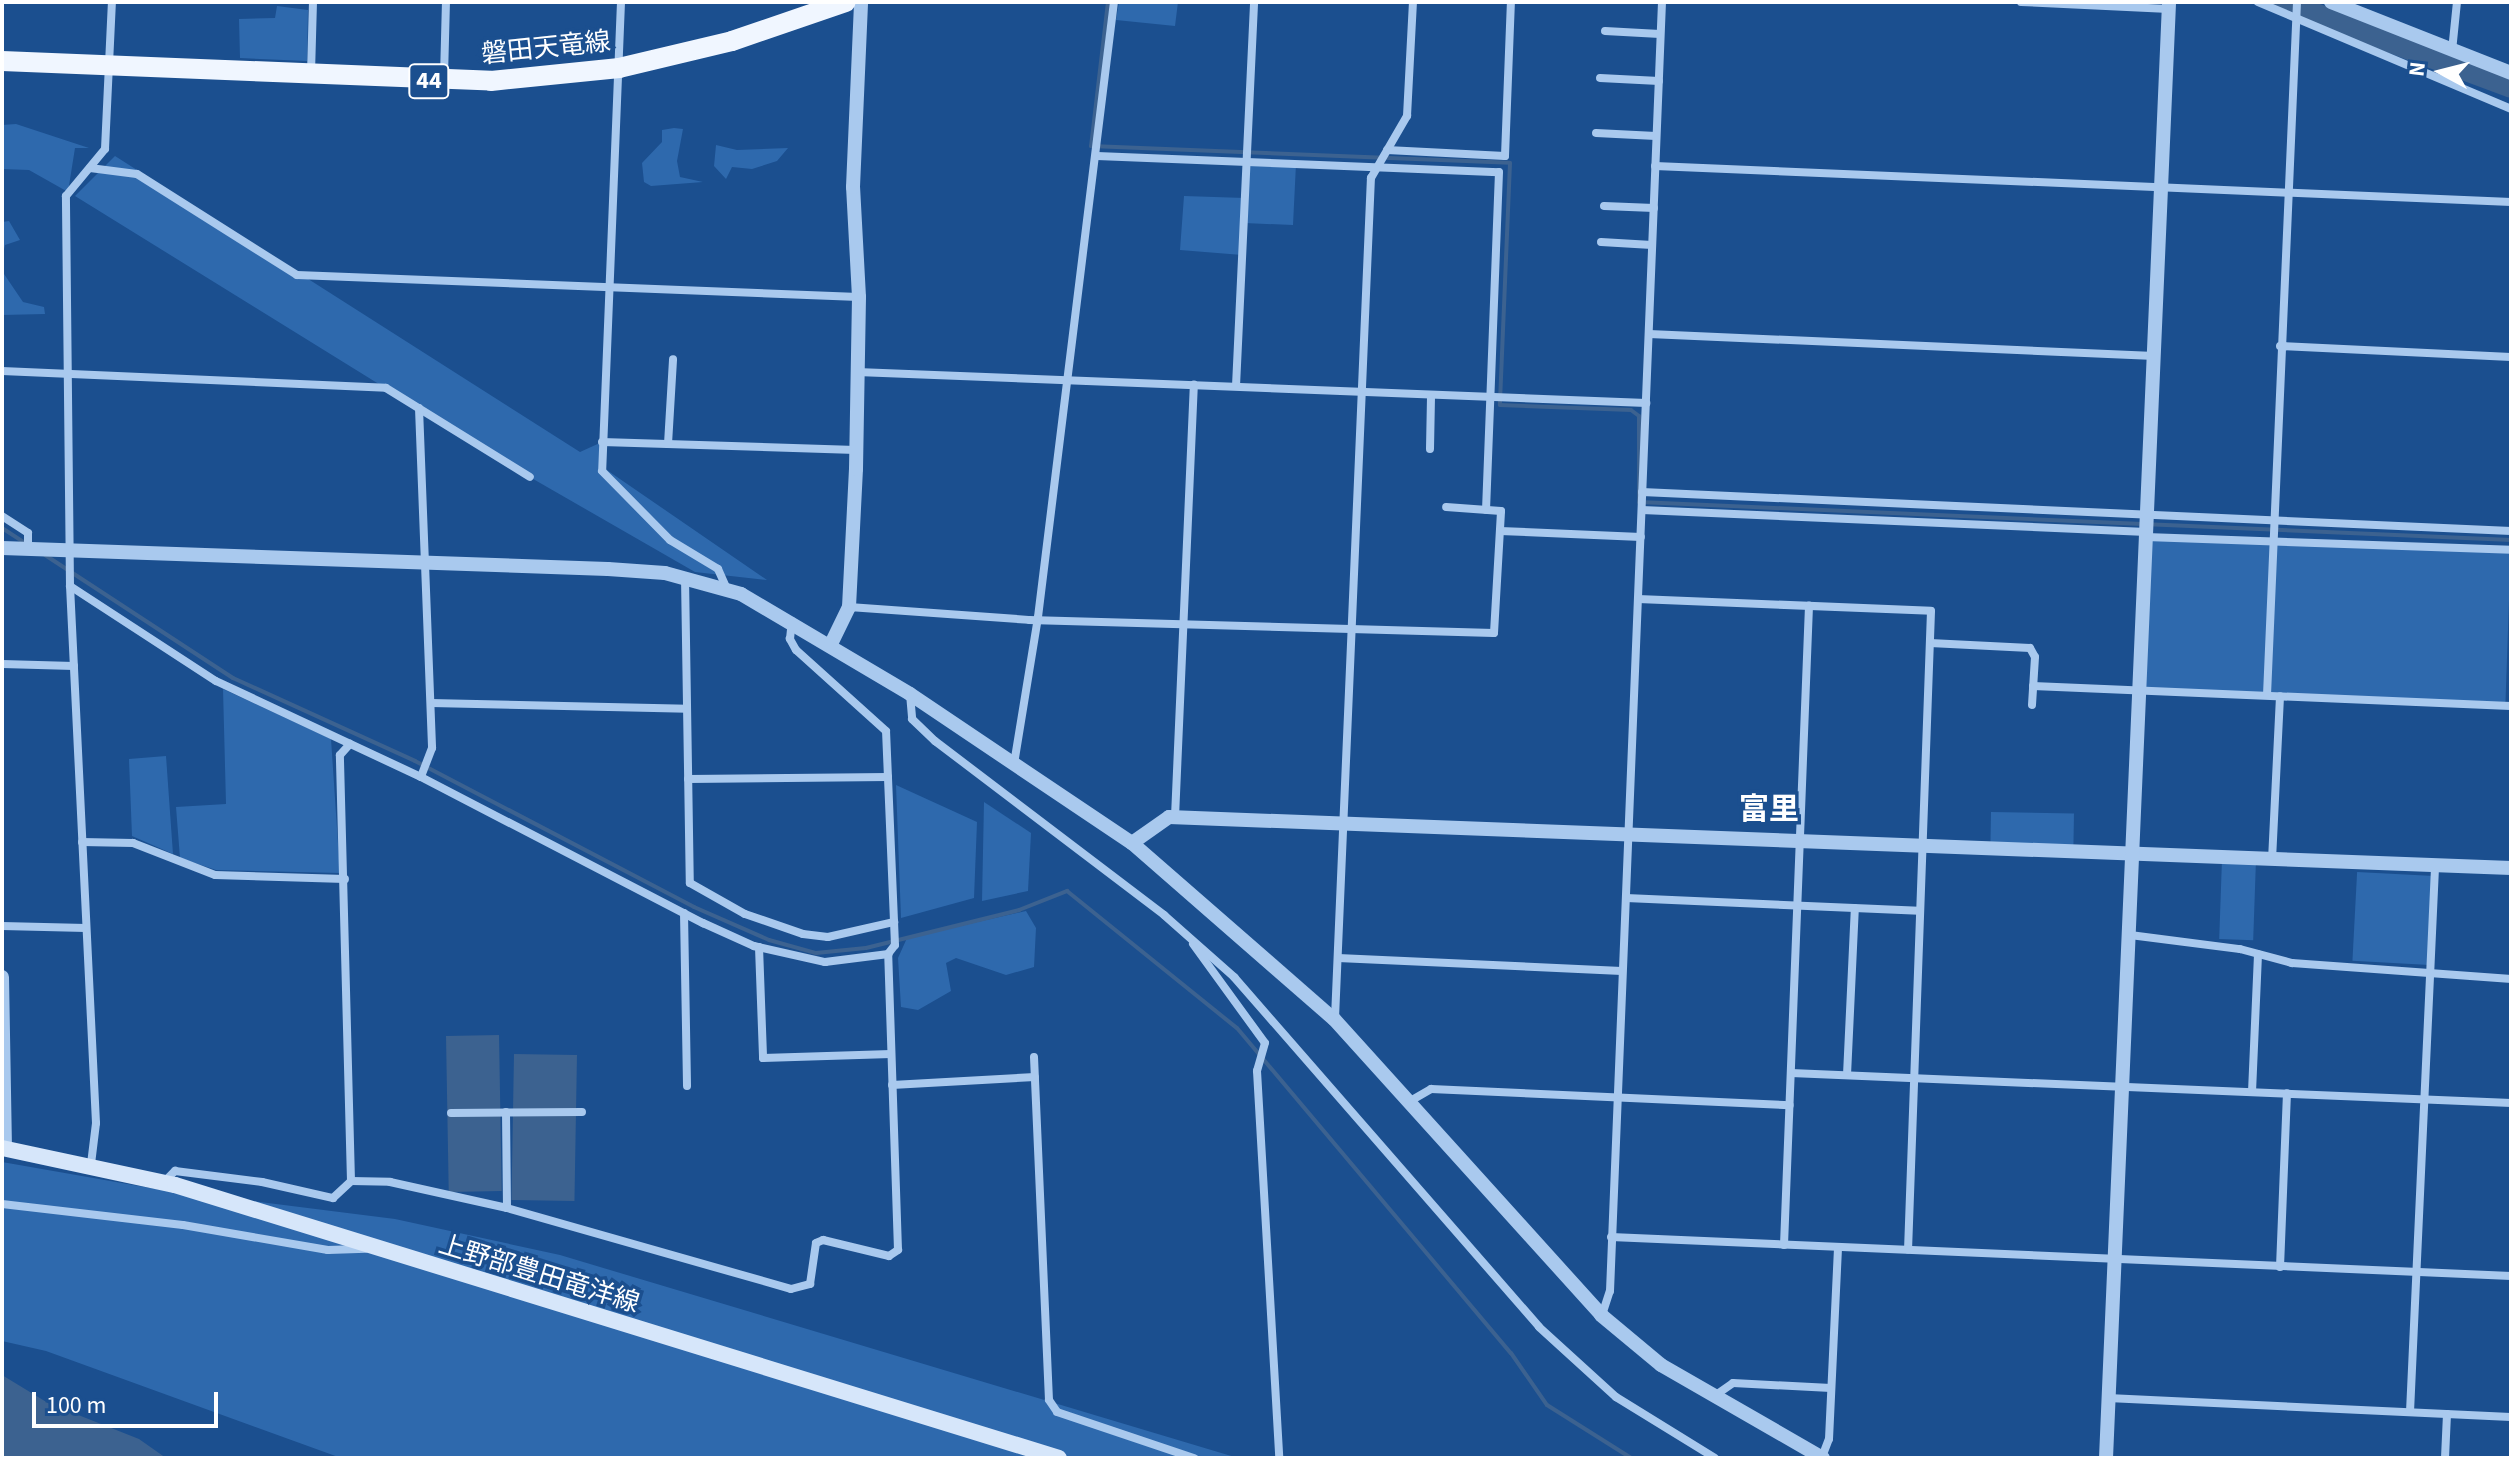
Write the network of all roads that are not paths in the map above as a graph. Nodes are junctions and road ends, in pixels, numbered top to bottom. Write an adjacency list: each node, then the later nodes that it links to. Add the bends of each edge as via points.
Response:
1 (112, 2): 22 (street)
2 (313, 2): 25 (street)
3 (446, 2): 28 (street)
4 (621, 2): 23 (street)
5 (846, 2): 23 (main road, 磐田天竜線 / 44, via 732,41)
6 (861, 2): 46 (street, via 853,187)
7 (1114, 2): 33 (street)
8 (1254, 2): 34 (street)
9 (1413, 2): 32 (street, via 1410,100)
10 (1511, 2): 32 (street, via 1505,156)
11 (1662, 2): 19 (street)
12 (2021, 2): 16 (street)
13 (2258, 2): 17 (street)
14 (2331, 2): 20 (street)
15 (2457, 2): 20 (street)
16 (2169, 5): 38 (street)
17 (2295, 9): 29 (street); 39 (street)
18 (1605, 31): 19 (street)
19 (1660, 34): 27 (street)
20 (2452, 52): 24 (street)
21 (2, 61): 22 (main road, 磐田天竜線 / 44)
22 (110, 67): 25 (main road, 磐田天竜線 / 44); 37 (street, via 105,149)
23 (619, 68): 28 (main road, 磐田天竜線 / 44); 45 (street)
24 (2511, 73)
25 (310, 77): 28 (main road, 磐田天竜線 / 44)
26 (1600, 78): 27 (street)
27 (1659, 81): 31 (street)
28 (443, 82)
29 (2511, 109)
30 (1596, 133): 31 (street)
31 (1656, 136): 35 (street)
32 (1387, 150): 36 (street)
33 (1097, 156): 34 (street); 55 (street)
34 (1247, 162): 36 (street); 57 (street)
35 (1655, 166): 38 (street); 42 (street)
36 (1373, 167): 58 (street); 60 (street, via 1499,172)
37 (90, 168): 45 (street, via 137,174 297,275); 54 (street, via 66,196)
38 (2162, 187): 39 (street); 49 (street)
39 (2286, 192): 40 (street); 48 (street)
40 (2511, 202)
41 (1604, 206): 42 (street)
42 (1654, 208): 44 (street)
43 (1601, 242): 44 (street)
44 (1652, 245): 47 (street)
45 (609, 287): 46 (street); 63 (street)
46 (859, 297): 53 (street)
47 (1649, 334): 49 (street); 61 (street)
48 (2280, 346): 50 (street); 74 (street)
49 (2155, 356): 72 (street)
50 (2511, 357)
51 (673, 359): 64 (street)
52 (2, 371): 54 (street)
53 (857, 372): 55 (street); 66 (street)
54 (68, 373): 62 (street, via 386,388); 83 (street)
55 (1067, 378): 56 (street); 91 (street)
56 (1194, 384): 57 (street); 93 (street)
57 (1236, 386): 58 (street)
58 (1360, 392): 59 (street); 94 (street)
59 (1431, 395): 60 (street); 65 (street)
60 (1491, 397): 61 (street); 70 (street)
61 (1646, 403): 68 (street)
62 (419, 408): 67 (street); 84 (street)
63 (602, 442): 64 (street); 87 (street, via 602,471 670,540 718,569)
64 (668, 444): 66 (street)
65 (1430, 449)
66 (856, 450): 90 (street)
67 (530, 477)
68 (1642, 492): 71 (street); 72 (street)
69 (1446, 507): 70 (street)
70 (1486, 510): 75 (street, via 1501,511)
71 (1642, 510): 77 (street); 78 (street)
72 (2148, 515): 74 (street); 77 (street)
73 (2, 516): 81 (street, via 28,533)
74 (2273, 522): 76 (street); 79 (street)
75 (1500, 531): 78 (street); 94 (street, via 1494,633)
76 (2511, 531)
77 (2146, 535): 79 (street); 100 (street)
78 (1641, 537): 88 (street)
79 (2273, 539): 82 (street); 102 (street)
80 (2, 548): 81 (street)
81 (28, 549): 83 (street)
82 (2511, 550)
83 (70, 552): 84 (street); 86 (street)
84 (424, 561): 85 (street); 104 (street)
85 (685, 577): 87 (street); 107 (street)
86 (70, 586): 98 (street); 108 (street, via 216,681)
87 (727, 589): 92 (street)
88 (1638, 599): 89 (street); 115 (street)
89 (1809, 605): 95 (street, via 1931,611); 116 (street)
90 (849, 607): 91 (street); 96 (street)
91 (1038, 617): 93 (street); 109 (street)
92 (792, 620): 96 (street); 111 (street, via 790,639 796,650 886,731)
93 (1185, 622): 94 (street); 113 (street)
94 (1349, 628): 114 (street)
95 (1930, 643): 99 (street, via 2030,648 2035,657); 119 (street)
96 (831, 644): 101 (street)
97 (2, 664): 98 (street)
98 (74, 666): 117 (street)
99 (2033, 686): 100 (street); 105 (street)
100 (2140, 690): 102 (street); 120 (street)
101 (910, 694): 109 (street); 134 (street, via 912,719 935,741)
102 (2267, 695): 103 (street)
103 (2280, 696): 106 (street); 121 (street)
104 (431, 703): 107 (street); 110 (street, via 431,757)
105 (2032, 705)
106 (2511, 706)
107 (687, 709): 112 (street)
108 (350, 744): 110 (street); 124 (street, via 340,755)
109 (1014, 764): 118 (street)
110 (421, 777): 129 (street)
111 (888, 777): 112 (street); 130 (street)
112 (688, 779): 130 (street, via 690,883 745,914 803,934 828,937)
113 (1175, 817): 114 (street); 118 (street)
114 (1345, 822): 115 (street); 138 (street)
115 (1629, 833): 116 (street); 125 (street)
116 (1801, 840): 119 (street); 126 (street)
117 (82, 842): 124 (street, via 133,843 215,875); 132 (street)
118 (1132, 843): 143 (street)
119 (1922, 846): 120 (street); 128 (street)
120 (2134, 855): 121 (street); 133 (street)
121 (2272, 861): 122 (street)
122 (2435, 868): 123 (street); 140 (street)
123 (2511, 868)
124 (345, 879): 165 (street)
125 (1626, 898): 126 (street); 139 (street)
126 (1798, 906): 127 (street); 146 (street)
127 (1855, 908): 128 (street); 147 (street)
128 (1919, 911): 149 (street)
129 (684, 913): 135 (street); 151 (street)
130 (894, 922): 136 (street, via 895,945)
131 (2, 926): 132 (street)
132 (86, 928): 164 (street, via 96,1123)
133 (2130, 935): 137 (street); 152 (street)
134 (1192, 940): 187 (street, via 1220,988 1265,1043 1257,1071); 188 (street, via 1308,1059 1539,1327 1616,1397)
135 (759, 947): 136 (street, via 825,962); 144 (street, via 763,1058)
136 (888, 954): 144 (street)
137 (2258, 954): 140 (street, via 2292,963); 153 (street)
138 (1338, 958): 139 (street); 143 (street)
139 (1622, 971): 155 (street)
140 (2429, 974): 142 (street); 156 (street)
141 (2, 977): 163 (street)
142 (2511, 979)
143 (1334, 1019): 157 (street)
144 (891, 1054): 150 (street)
145 (1034, 1057): 148 (street)
146 (1791, 1073): 147 (street); 159 (street)
147 (1847, 1075): 149 (street)
148 (1035, 1077): 150 (street); 186 (street, via 1049,1400 1057,1412)
149 (1914, 1077): 152 (street); 173 (street)
150 (892, 1085): 168 (street, via 898,1250 889,1256 823,1240 816,1243 810,1284 803,1290)
151 (687, 1086)
152 (2124, 1086): 153 (street); 174 (street)
153 (2252, 1092): 154 (street)
154 (2287, 1093): 156 (street); 175 (street)
155 (1617, 1097): 157 (street, via 1431,1089); 159 (street); 169 (street)
156 (2423, 1099): 158 (street); 176 (street)
157 (1412, 1100): 178 (street)
158 (2511, 1103)
159 (1790, 1105): 170 (street)
160 (506, 1112): 161 (street); 162 (street); 168 (street)
161 (582, 1112)
162 (451, 1113)
163 (4, 1148): 164 (main road, 上野部豊田竜洋線)
164 (91, 1164): 166 (main road, 上野部豊田竜洋線)
165 (351, 1181): 166 (street, via 333,1198 175,1171); 168 (street, via 390,1182)
166 (163, 1182): 172 (main road, 上野部豊田竜洋線)
167 (2, 1204): 172 (street, via 183,1225 328,1250)
168 (507, 1208)
169 (1611, 1237): 170 (street); 178 (street, via 1610,1291)
170 (1784, 1245): 171 (street)
171 (1838, 1247): 173 (street); 179 (street)
172 (373, 1249): 185 (main road, 上野部豊田竜洋線)
173 (1908, 1250): 174 (street)
174 (2114, 1259): 175 (street); 181 (street)
175 (2280, 1267): 176 (street)
176 (2417, 1272): 177 (street); 182 (street)
177 (2511, 1276)
178 (1601, 1315): 180 (street, via 1661,1365)
179 (1831, 1388): 180 (street, via 1733,1383); 189 (street, via 1829,1439)
180 (1712, 1397): 189 (street)
181 (2108, 1398): 182 (street); 190 (street)
182 (2410, 1412): 183 (street)
183 (2447, 1414): 184 (street); 191 (street)
184 (2511, 1417)
185 (1059, 1458)
186 (1194, 1458)
187 (1279, 1458)
188 (1715, 1458)
189 (1822, 1458)
190 (2106, 1458)
191 (2445, 1458)

